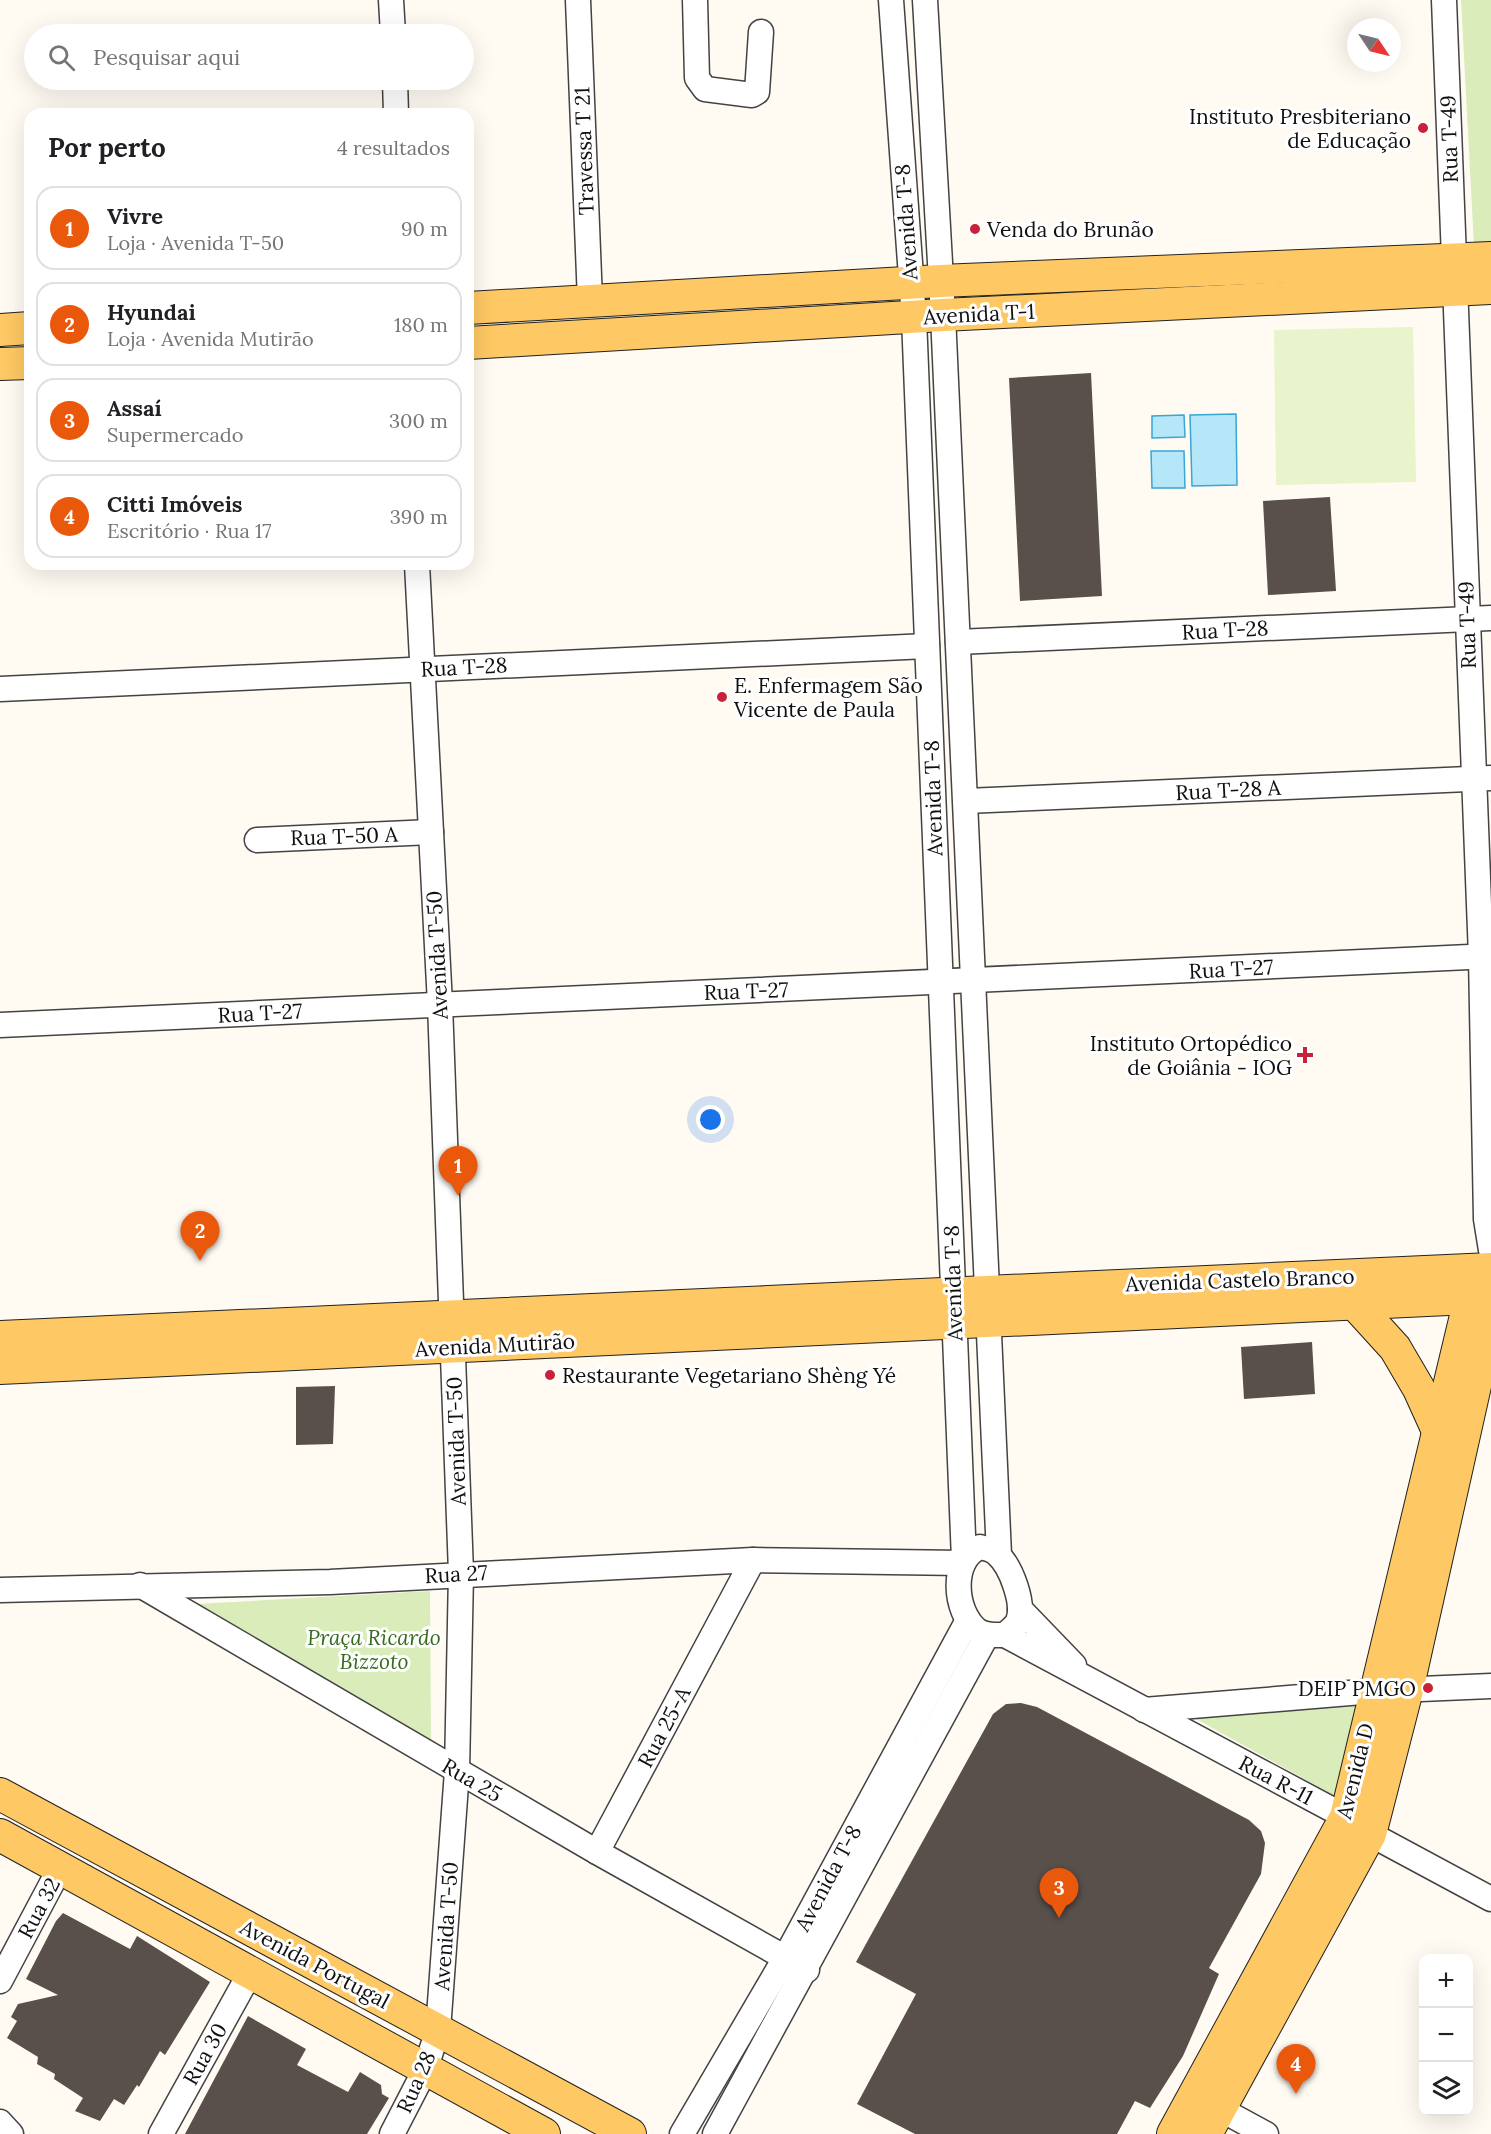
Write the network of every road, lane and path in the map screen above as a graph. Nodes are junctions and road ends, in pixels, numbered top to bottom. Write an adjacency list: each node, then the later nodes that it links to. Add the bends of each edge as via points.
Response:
1 (391, 0): 7 (street)
2 (578, 0): 16 (street, Travessa T 21)
3 (695, 0): 8 (street, via 697,78 705,89 752,96 757,92)
4 (891, 0): 13 (street, Avenida T-8)
5 (925, 0): 13 (street, Avenida T-8)
6 (1444, 0): 12 (street, Rua T-49)
7 (392, 24)
8 (761, 32)
9 (395, 90): 10 (street)
10 (396, 108)
11 (1491, 258): 12 (main road, Avenida T-1)
12 (1453, 259): 13 (main road, Avenida T-1); 15 (street, Rua T-49)
13 (925, 283): 16 (main road, Avenida T-1); 18 (street, Avenida T-8)
14 (1491, 288): 15 (main road, Avenida T-1)
15 (1454, 290): 18 (main road, Avenida T-1); 26 (street, Rua T-49)
16 (590, 301): 17 (main road, Avenida T-1)
17 (474, 308)
18 (928, 316): 21 (main road, Avenida T-1); 27 (street, Avenida T-8); 28 (street, Avenida T-8)
19 (24, 328): 20 (main road)
20 (0, 330)
21 (474, 343)
22 (24, 363): 23 (main road)
23 (0, 364)
24 (417, 570): 29 (street, Avenida T-50)
25 (1491, 618): 26 (street, Rua T-28)
26 (1466, 620): 27 (street, Rua T-28); 31 (street, Rua T-49)
27 (958, 642): 32 (street, Avenida T-8)
28 (927, 646): 29 (street, Rua T-28); 37 (street, Avenida T-8)
29 (422, 669): 30 (street, Rua T-28); 33 (street, Avenida T-50)
30 (0, 689)
31 (1482, 778): 32 (street, Rua T-28 A); 35 (street, Rua T-49)
32 (966, 801): 36 (street, Avenida T-8)
33 (431, 832): 34 (street, Rua T-50 A); 38 (street, Avenida T-50)
34 (257, 840)
35 (1486, 956): 36 (street, Rua T-27); 40 (street, Rua T-49)
36 (974, 981): 37 (street, Rua T-27); 41 (street, Avenida T-8)
37 (941, 983): 38 (street, Rua T-27); 42 (street, Avenida T-8)
38 (440, 1004): 39 (street, Rua T-27); 44 (street, Avenida T-50)
39 (0, 1025)
40 (1484, 1283): 41 (main road, Avenida Castelo Branco); 43 (main road, Avenida Castelo Branco); 50 (main road, Avenida D); 66 (main road, Avenida D)
41 (989, 1290): 42 (main road, Avenida Mutirão); 45 (street, Avenida T-8)
42 (954, 1292): 44 (main road, Avenida Mutirão); 46 (street, Avenida T-8)
43 (1355, 1304): 45 (main road, Avenida Castelo Branco); 50 (main road, via 1395,1348)
44 (452, 1316): 47 (main road, Avenida Mutirão); 48 (street, Avenida T-50)
45 (990, 1321): 46 (main road, Avenida Mutirão); 51 (street, Avenida T-8)
46 (955, 1323): 48 (main road, Avenida Mutirão); 54 (street, Avenida T-8)
47 (0, 1337)
48 (453, 1347): 49 (main road, Avenida Mutirão); 56 (street, Avenida T-50)
49 (0, 1368)
50 (1438, 1431): 67 (main road, Avenida D)
51 (999, 1556): 54 (street, via 980,1548 971,1551); 61 (street, via 1010,1573)
52 (753, 1560): 53 (street, Rua 27); 55 (street, Rua 27); 60 (street, Rua 25-A)
53 (722, 1561): 56 (street, Rua 27); 60 (street)
54 (963, 1561): 55 (street, Rua 27); 59 (street)
55 (911, 1562): 59 (street)
56 (461, 1573): 57 (street, Rua 27, via 330,1582); 69 (street, Avenida T-50)
57 (140, 1584): 58 (street, Rua 27); 69 (street, Rua 25)
58 (0, 1590)
59 (959, 1591): 62 (street)
60 (731, 1601): 73 (street, Rua 25-A)
61 (1020, 1609): 63 (street, via 1018,1622); 64 (street, Rua R-11)
62 (968, 1620): 63 (street, via 978,1630); 76 (street, Avenida T-8)
63 (996, 1635): 64 (street, Rua R-11); 77 (street, Avenida T-8)
64 (1090, 1682): 68 (street, Rua R-11)
65 (1491, 1686): 66 (street)
66 (1407, 1690): 67 (street); 71 (main road, Avenida D)
67 (1374, 1691): 68 (street); 71 (main road, Avenida D)
68 (1144, 1710): 71 (street, Rua R-11)
69 (457, 1771): 73 (street, Rua 25); 80 (street, Avenida T-50)
70 (0, 1794): 80 (main road, Avenida Portugal)
71 (1358, 1826): 75 (street, Rua R-11); 82 (main road, Avenida D); 91 (main road, Avenida D)
72 (0, 1835): 74 (main road, Avenida Portugal)
73 (597, 1852): 76 (street, Rua 25)
74 (60, 1868): 78 (main road, Avenida Portugal); 79 (street, Rua 32)
75 (1491, 1899)
76 (785, 1958): 77 (street, Rua 25); 89 (street, Avenida T-8)
77 (807, 1970): 90 (street, Avenida T-8)
78 (250, 1973): 81 (main road, Avenida Portugal); 85 (street, Rua 30)
79 (0, 1981)
80 (438, 2030): 81 (street, Rua 28); 88 (main road, Avenida Portugal)
81 (425, 2070): 86 (street, Rua 28); 87 (main road, Avenida Portugal)
82 (1213, 2121): 92 (street)
83 (0, 2122): 84 (street)
84 (11, 2134)
85 (161, 2134)
86 (392, 2134)
87 (544, 2134)
88 (630, 2134)
89 (682, 2134)
90 (715, 2134)
91 (1173, 2134)
92 (1266, 2134)

